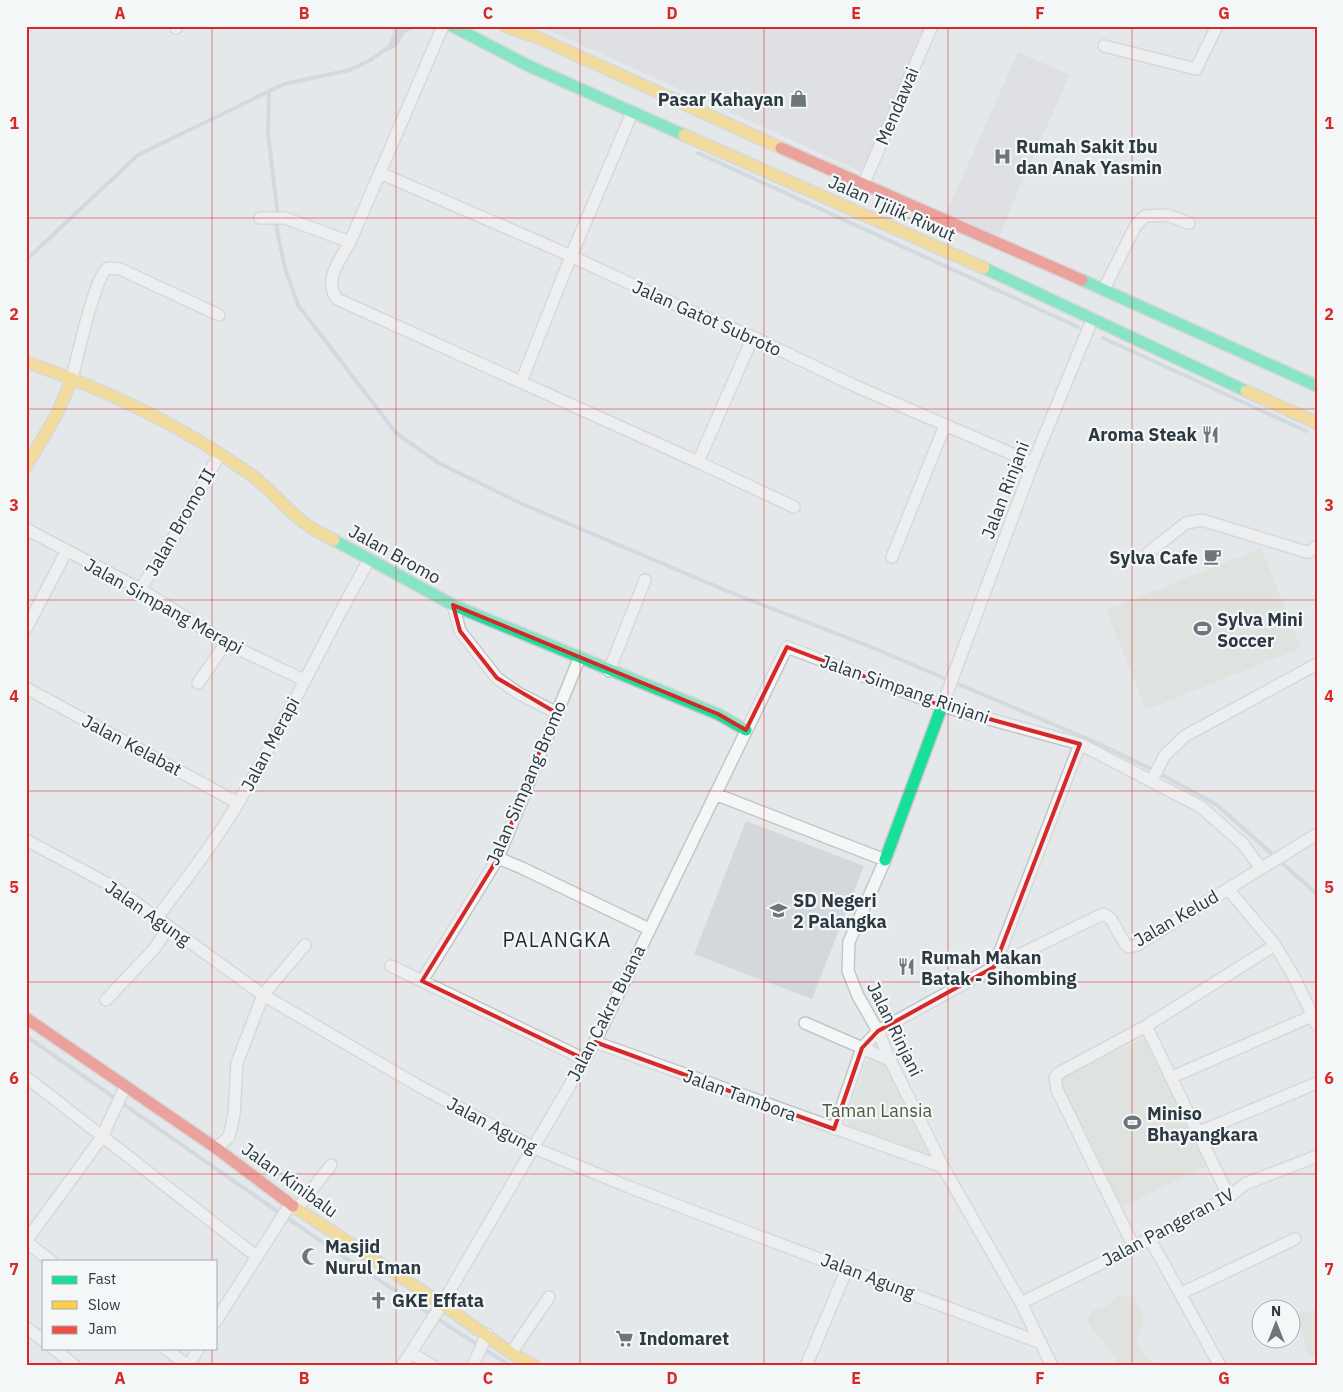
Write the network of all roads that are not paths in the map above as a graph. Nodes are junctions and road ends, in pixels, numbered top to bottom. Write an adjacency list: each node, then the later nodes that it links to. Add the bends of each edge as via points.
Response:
1 (442, 26): 8 (street)
2 (452, 26): 7 (main road, Jalan Tjilik Riwut, via 529,66)
3 (505, 26): 9 (main road, Jalan Tjilik Riwut, via 541,39)
4 (932, 26): 9 (street, Mendawai)
5 (1218, 26): 6 (street, via 1196,69)
6 (1104, 46)
7 (632, 112): 13 (street); 16 (main road, Jalan Tjilik Riwut)
8 (380, 173): 12 (street); 13 (street, Jalan Gatot Subroto)
9 (863, 185): 14 (main road, Jalan Tjilik Riwut)
10 (260, 218): 12 (street, via 285,218)
11 (1189, 223): 14 (street, via 1167,215 1146,216 1136,225)
12 (350, 242): 20 (street, via 332,278 332,289 337,299)
13 (571, 256): 17 (street, Jalan Gatot Subroto); 20 (street)
14 (1104, 289): 21 (main road, Jalan Tjilik Riwut, via 1299,382)
15 (219, 315): 19 (street, via 120,269 108,268 101,273)
16 (1092, 320): 22 (main road, Jalan Tjilik Riwut, via 1289,405); 26 (street, Jalan Rinjani)
17 (753, 337): 23 (street, Jalan Gatot Subroto); 25 (street)
18 (26, 362): 19 (main road, Jalan Bromo)
19 (72, 378): 24 (main road, Jalan Bromo, via 127,402); 27 (main road, via 57,414)
20 (521, 382): 25 (street)
21 (1317, 386)
22 (1317, 423)
23 (945, 425): 26 (street, Jalan Gatot Subroto); 33 (street)
24 (219, 455): 34 (main road, Jalan Bromo, via 251,475 307,525); 36 (street, Jalan Bromo II, via 174,537)
25 (698, 462): 28 (street)
26 (1033, 463): 47 (street, Jalan Rinjani)
27 (26, 467)
28 (794, 507)
29 (26, 529): 31 (street, Jalan Simpang Merapi)
30 (1317, 546): 32 (street, via 1309,552 1303,551 1202,520 1186,523)
31 (66, 552): 36 (street, Jalan Simpang Merapi); 38 (street)
32 (1148, 553)
33 (892, 557)
34 (368, 560): 37 (main road, Jalan Bromo); 44 (street, Jalan Merapi)
35 (645, 580): 43 (street)
36 (140, 590): 39 (street, Jalan Simpang Merapi)
37 (453, 605): 41 (main road, Jalan Bromo); 48 (street, via 460,631 497,678)
38 (28, 627)
39 (226, 643): 44 (street, Jalan Simpang Merapi); 45 (street)
40 (787, 647): 47 (street, Jalan Simpang Rinjani); 49 (street, Jalan Cakra Buana)
41 (578, 658): 43 (main road, Jalan Bromo); 48 (street, Jalan Simpang Bromo)
42 (1317, 664): 51 (street, via 1184,736 1160,763)
43 (609, 671): 49 (main road, Jalan Bromo, via 718,714)
44 (304, 680): 53 (street, Jalan Merapi)
45 (198, 683)
46 (26, 688): 53 (street, Jalan Kelabat)
47 (942, 706): 50 (street, Jalan Simpang Rinjani); 57 (main road, Jalan Rinjani)
48 (555, 712): 56 (street, Jalan Simpang Bromo)
49 (746, 730): 52 (street, Jalan Cakra Buana)
50 (1080, 744): 51 (street, Jalan Simpang Rinjani); 66 (street)
51 (1153, 777): 58 (street, Jalan Simpang Rinjani, via 1225,826)
52 (715, 794): 57 (street); 62 (street, Jalan Cakra Buana)
53 (238, 803): 60 (street, Jalan Merapi)
54 (1317, 834): 58 (street, Jalan Kelud)
55 (26, 840): 60 (street, Jalan Agung, via 114,887)
56 (498, 858): 62 (street); 67 (street, Jalan Simpang Bromo)
57 (885, 860): 74 (street, Jalan Rinjani, via 849,942 847,960 858,996)
58 (1260, 867): 59 (street, Jalan Kelud)
59 (1228, 889): 64 (street); 66 (street, Jalan Kelud, via 1137,945 1129,947 1125,944 1111,919 1102,914)
60 (157, 918): 61 (street, Jalan Agung)
61 (169, 927): 68 (street, Jalan Agung); 69 (street, via 154,949)
62 (649, 929): 75 (street, Jalan Cakra Buana)
63 (305, 944): 68 (street)
64 (1274, 945): 71 (street, via 1294,977); 73 (street)
65 (391, 966): 67 (street)
66 (994, 967): 74 (street)
67 (422, 981): 77 (street)
68 (262, 995): 86 (street, via 238,1062 229,1137); 87 (street, Jalan Agung)
69 (106, 1000)
70 (26, 1018): 82 (main road, Jalan Kinibalu)
71 (1314, 1021): 80 (street)
72 (805, 1024): 76 (street)
73 (1146, 1026): 80 (street); 96 (street, via 1059,1073 1054,1084)
74 (878, 1031): 76 (street); 78 (street, Jalan Rinjani)
75 (595, 1042): 77 (street, Jalan Cakra Buana); 83 (street, Jalan Tambora)
76 (862, 1048): 78 (street); 83 (street)
77 (584, 1059): 87 (street, Jalan Cakra Buana)
78 (890, 1060): 90 (street, Jalan Rinjani)
79 (26, 1077): 85 (street)
80 (1172, 1077): 84 (street)
81 (1317, 1082): 84 (street)
82 (125, 1087): 85 (street); 86 (main road, Jalan Kinibalu)
83 (834, 1129): 90 (street, Jalan Tambora)
84 (1199, 1132): 91 (street)
85 (102, 1136): 95 (street); 97 (street)
86 (216, 1148): 92 (main road, Jalan Kinibalu)
87 (534, 1148): 99 (street, Jalan Agung); 103 (street, Jalan Cakra Buana)
88 (1317, 1156): 91 (street, Jalan Pangeran IV, via 1245,1184)
89 (330, 1165): 92 (street)
90 (943, 1167): 102 (street, Jalan Rinjani)
91 (1229, 1197): 93 (street, Jalan Pangeran IV)
92 (294, 1206): 97 (street); 103 (main road, Jalan Kinibalu)
93 (1150, 1239): 96 (street, Jalan Pangeran IV); 100 (street)
94 (1295, 1239): 100 (street)
95 (26, 1242): 98 (street)
96 (1134, 1247): 102 (street, Jalan Pangeran IV)
97 (256, 1256): 104 (street)
98 (50, 1260)
99 (847, 1268): 108 (street, Jalan Agung); 120 (street)
100 (1180, 1294): 122 (street)
101 (549, 1297): 113 (street)
102 (1021, 1303): 108 (street, Jalan Rinjani)
103 (442, 1304): 106 (main road, Jalan Kinibalu); 112 (street, Jalan Cakra Buana)
104 (218, 1318)
105 (26, 1327): 107 (street)
106 (487, 1334): 113 (main road, Jalan Kinibalu); 118 (street)
107 (42, 1339)
108 (1041, 1342): 121 (street, Jalan Rinjani)
109 (55, 1350): 114 (street)
110 (168, 1350): 115 (street)
111 (198, 1350): 115 (street)
112 (411, 1353): 116 (street, Jalan Cakra Buana); 117 (street)
113 (511, 1353): 119 (main road, Jalan Kinibalu)
114 (75, 1366)
115 (188, 1366)
116 (402, 1366)
117 (433, 1366)
118 (473, 1366)
119 (535, 1366)
120 (806, 1366)
121 (1052, 1366)
122 (1220, 1366)

